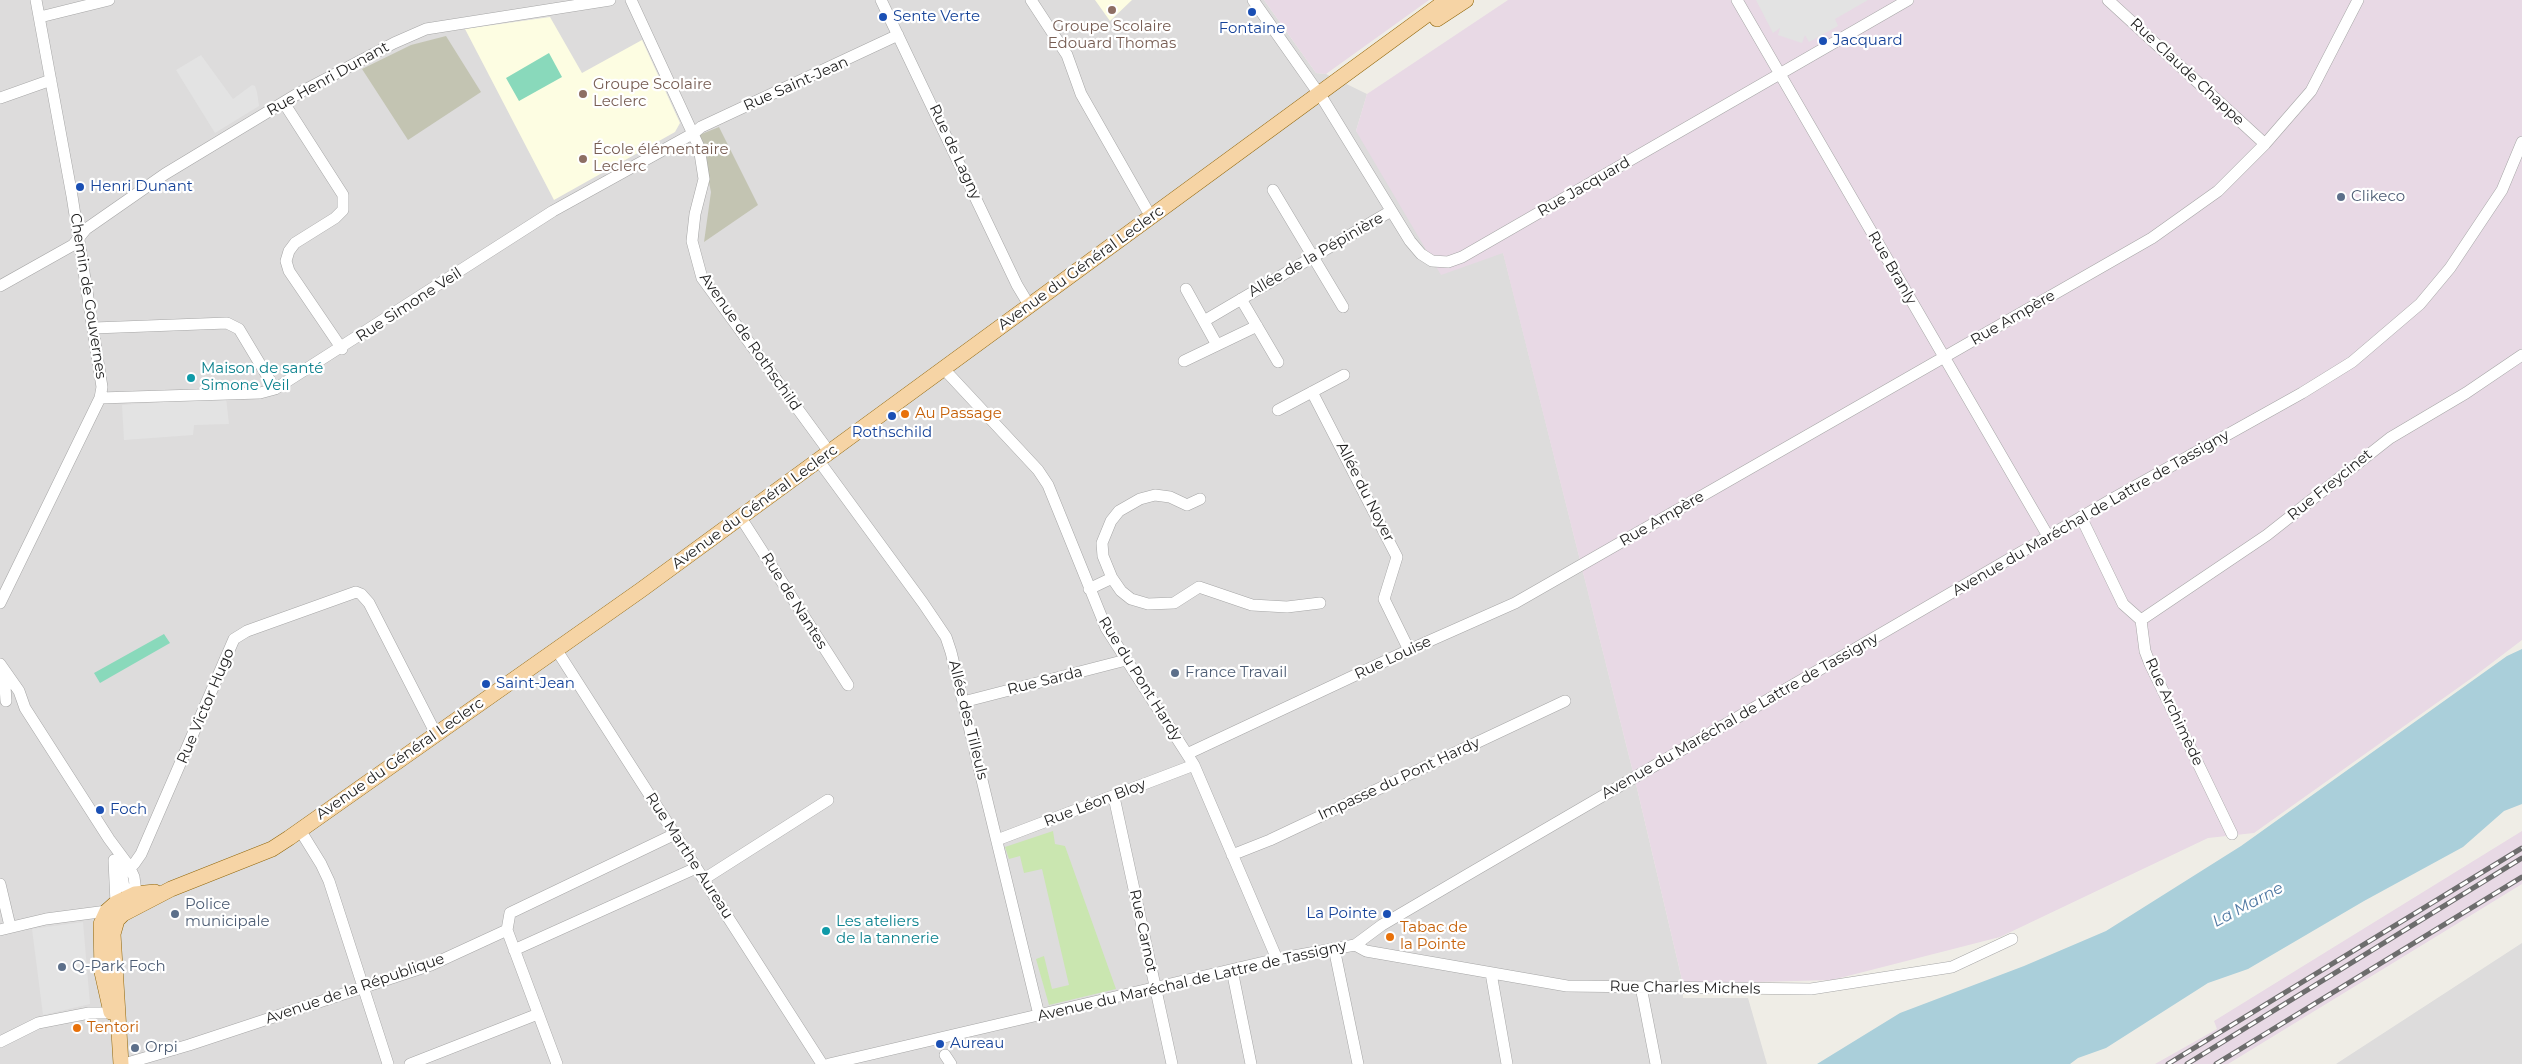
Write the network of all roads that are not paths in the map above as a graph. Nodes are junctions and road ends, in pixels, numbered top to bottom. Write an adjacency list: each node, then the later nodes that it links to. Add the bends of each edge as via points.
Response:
1 (36, 0): 14 (street, Chemin de Gouvernes)
2 (109, 0): 14 (street)
3 (610, 0): 20 (street, Rue Henri Dunant, via 426,29)
4 (631, 0): 21 (street, Avenue de Rothschild)
5 (881, 0): 15 (street, Rue de Lagny)
6 (1031, 0): 26 (street, via 1067,55 1081,94)
7 (1253, 0): 18 (street, Rue Jacquard)
8 (1447, 0): 18 (main road, Avenue du Général Leclerc)
9 (1466, 0): 18 (main road, Avenue du Général Leclerc)
10 (1737, 0): 16 (street, Rue Branly)
11 (1908, 0): 16 (street, Rue Jacquard)
12 (2108, 0): 23 (street, Rue Claude Chappe)
13 (2358, 0): 23 (street, Rue Ampère, via 2311,90)
14 (40, 17): 17 (street, Chemin de Gouvernes)
15 (898, 36): 21 (street, Rue Saint-Jean); 32 (street, Rue de Lagny)
16 (1779, 75): 25 (street, Rue Jacquard, via 1462,257 1448,262 1432,261 1421,254); 40 (street, Rue Branly)
17 (51, 80): 19 (street); 27 (street, Chemin de Gouvernes)
18 (1320, 95): 25 (street, Rue Jacquard); 26 (main road, Avenue du Général Leclerc)
19 (0, 98)
20 (284, 103): 27 (street, Rue Henri Dunant, via 165,174 86,228); 38 (street, via 343,195 342,210 335,218 294,243 286,261 289,271)
21 (694, 133): 38 (street, Rue Simone Veil, via 553,211); 49 (street, Avenue de Rothschild, via 704,179 692,241 702,278)
22 (2522, 142): 51 (street, Avenue du Maréchal de Lattre de Tassigny, via 2502,190 2450,268 2420,304 2386,334 2352,362 2302,393)
23 (2266, 144): 40 (street, Rue Ampère, via 2218,191 2152,238)
24 (1273, 190): 28 (street)
25 (1391, 211): 28 (street, Allée de la Pépinière)
26 (1151, 217): 32 (main road, Avenue du Général Leclerc)
27 (78, 237): 29 (street, Rue Henri Dunant, via 73,245); 36 (street, Chemin de Gouvernes)
28 (1313, 257): 31 (street, Allée de la Pépinière); 33 (street)
29 (0, 286)
30 (1186, 289): 34 (street)
31 (1241, 299): 34 (street, Allée de la Pépinière); 35 (street, Allée de la Pépinière)
32 (1029, 305): 43 (main road, Avenue du Général Leclerc)
33 (1343, 307)
34 (1204, 321): 37 (street)
35 (1257, 326): 37 (street); 42 (street, Allée de la Pépinière)
36 (94, 328): 45 (street, via 227,323 239,329); 47 (street, Chemin de Gouvernes, via 102,379)
37 (1217, 345): 41 (street)
38 (342, 349): 45 (street, Rue Simone Veil)
39 (2522, 355): 59 (street, Rue Freycinet, via 2473,389 2390,438 2267,535)
40 (1944, 357): 53 (street, Rue Branly); 54 (street, Rue Ampère)
41 (1184, 361)
42 (1278, 362)
43 (943, 368): 49 (main road, Avenue du Général Leclerc); 56 (street, Rue du Pont Hardy, via 1038,470 1048,485)
44 (1344, 375): 46 (street)
45 (275, 389): 47 (street, Rue Simone Veil, via 260,393)
46 (1312, 392): 48 (street); 61 (street, Allée du Noyer, via 1397,557 1384,599)
47 (100, 398): 57 (street, Chemin de Gouvernes)
48 (1278, 410)
49 (824, 457): 52 (main road, Avenue du Général Leclerc); 67 (street, Allée des Tilleuls, via 942,630)
50 (1200, 499): 55 (street, via 1187,505 1170,497 1155,495 1140,498 1119,511 1111,521 1102,544)
51 (2081, 517): 53 (street, Avenue du Maréchal de Lattre de Tassigny); 59 (street, via 2123,604)
52 (741, 518): 60 (main road, Avenue du Général Leclerc); 64 (street, Rue de Nantes)
53 (2048, 536): 89 (street, Avenue du Maréchal de Lattre de Tassigny, via 1382,925)
54 (1597, 557): 61 (street, Rue Louise, via 1515,604)
55 (1112, 578): 56 (street); 58 (street, via 1131,599 1148,604 1174,603 1199,587 1252,605 1286,607)
56 (1089, 589): 62 (street, Rue du Pont Hardy, via 1106,628)
57 (0, 603)
58 (1320, 603)
59 (2141, 620): 76 (street, Rue Archimède, via 2150,664)
60 (556, 649): 69 (main road, Avenue du Général Leclerc); 75 (street, Rue Marthe Aureau)
61 (1409, 650): 70 (street, Rue Louise)
62 (1126, 660): 67 (street, Rue Sarda); 70 (street, Rue du Pont Hardy)
63 (2, 666): 66 (street); 68 (street, via 19,691)
64 (848, 685)
65 (1566, 701): 79 (street, Impasse du Pont Hardy)
66 (3, 702): 68 (street)
67 (964, 702): 78 (street, Allée des Tilleuls)
68 (25, 708): 77 (street)
69 (436, 734): 74 (main road, Avenue du Général Leclerc); 80 (street, Rue Victor Hugo, via 369,603 361,594 356,592 247,631 234,639 141,854 134,864)
70 (1187, 754): 71 (street, Rue du Pont Hardy)
71 (1194, 765): 72 (street, Rue Léon Bloy); 79 (street, Rue du Pont Hardy)
72 (1114, 797): 78 (street, Rue Léon Bloy); 97 (street, Rue Carnot)
73 (828, 800): 82 (street)
74 (300, 830): 84 (main road, Avenue du Général Leclerc, via 272,849); 95 (street, via 329,882)
75 (675, 834): 81 (street, Rue Marthe Aureau); 87 (street, via 517,908 510,913)
76 (2232, 834)
77 (109, 839): 80 (street); 80 (street)
78 (997, 840): 100 (street, Allée des Tilleuls)
79 (1232, 855): 92 (street, Rue du Pont Hardy)
80 (121, 862): 84 (street, via 135,884); 85 (street)
81 (696, 868): 82 (street, Rue Marthe Aureau); 91 (street)
82 (704, 879): 107 (street, Rue Marthe Aureau)
83 (0, 884): 86 (street)
84 (137, 899): 85 (main road); 101 (main road, via 118,920 113,934)
85 (111, 907): 86 (street); 98 (main road, via 101,924 100,943 102,972)
86 (5, 928)
87 (507, 930): 91 (street); 95 (street, Avenue de la République, via 431,965)
88 (2012, 939): 96 (street, Rue Charles Michels, via 1952,968 1811,989)
89 (1355, 945): 90 (street, Avenue du Maréchal de Lattre de Tassigny); 94 (street, Rue Charles Michels, via 1366,951)
90 (1334, 948): 92 (street, Avenue du Maréchal de Lattre de Tassigny); 111 (street)
91 (514, 950): 99 (street)
92 (1278, 959): 93 (street, Avenue du Maréchal de Lattre de Tassigny)
93 (1232, 970): 97 (street, Avenue du Maréchal de Lattre de Tassigny); 110 (street)
94 (1491, 973): 96 (street, Rue Charles Michels, via 1567,986); 112 (street)
95 (364, 987): 103 (street, Avenue de la République); 104 (street)
96 (1641, 987): 113 (street)
97 (1155, 988): 100 (street, Avenue du Maréchal de Lattre de Tassigny); 109 (street, Rue Carnot)
98 (111, 1013): 101 (main road); 102 (street, via 89,1013 38,1023)
99 (538, 1014): 105 (street); 106 (street)
100 (1039, 1015): 108 (street, Avenue du Maréchal de Lattre de Tassigny)
101 (119, 1040): 103 (main road)
102 (0, 1042)
103 (122, 1064)
104 (388, 1064)
105 (410, 1064)
106 (557, 1064)
107 (822, 1064)
108 (828, 1064)
109 (1172, 1064)
110 (1251, 1064)
111 (1358, 1064)
112 (1507, 1064)
113 (1656, 1064)

